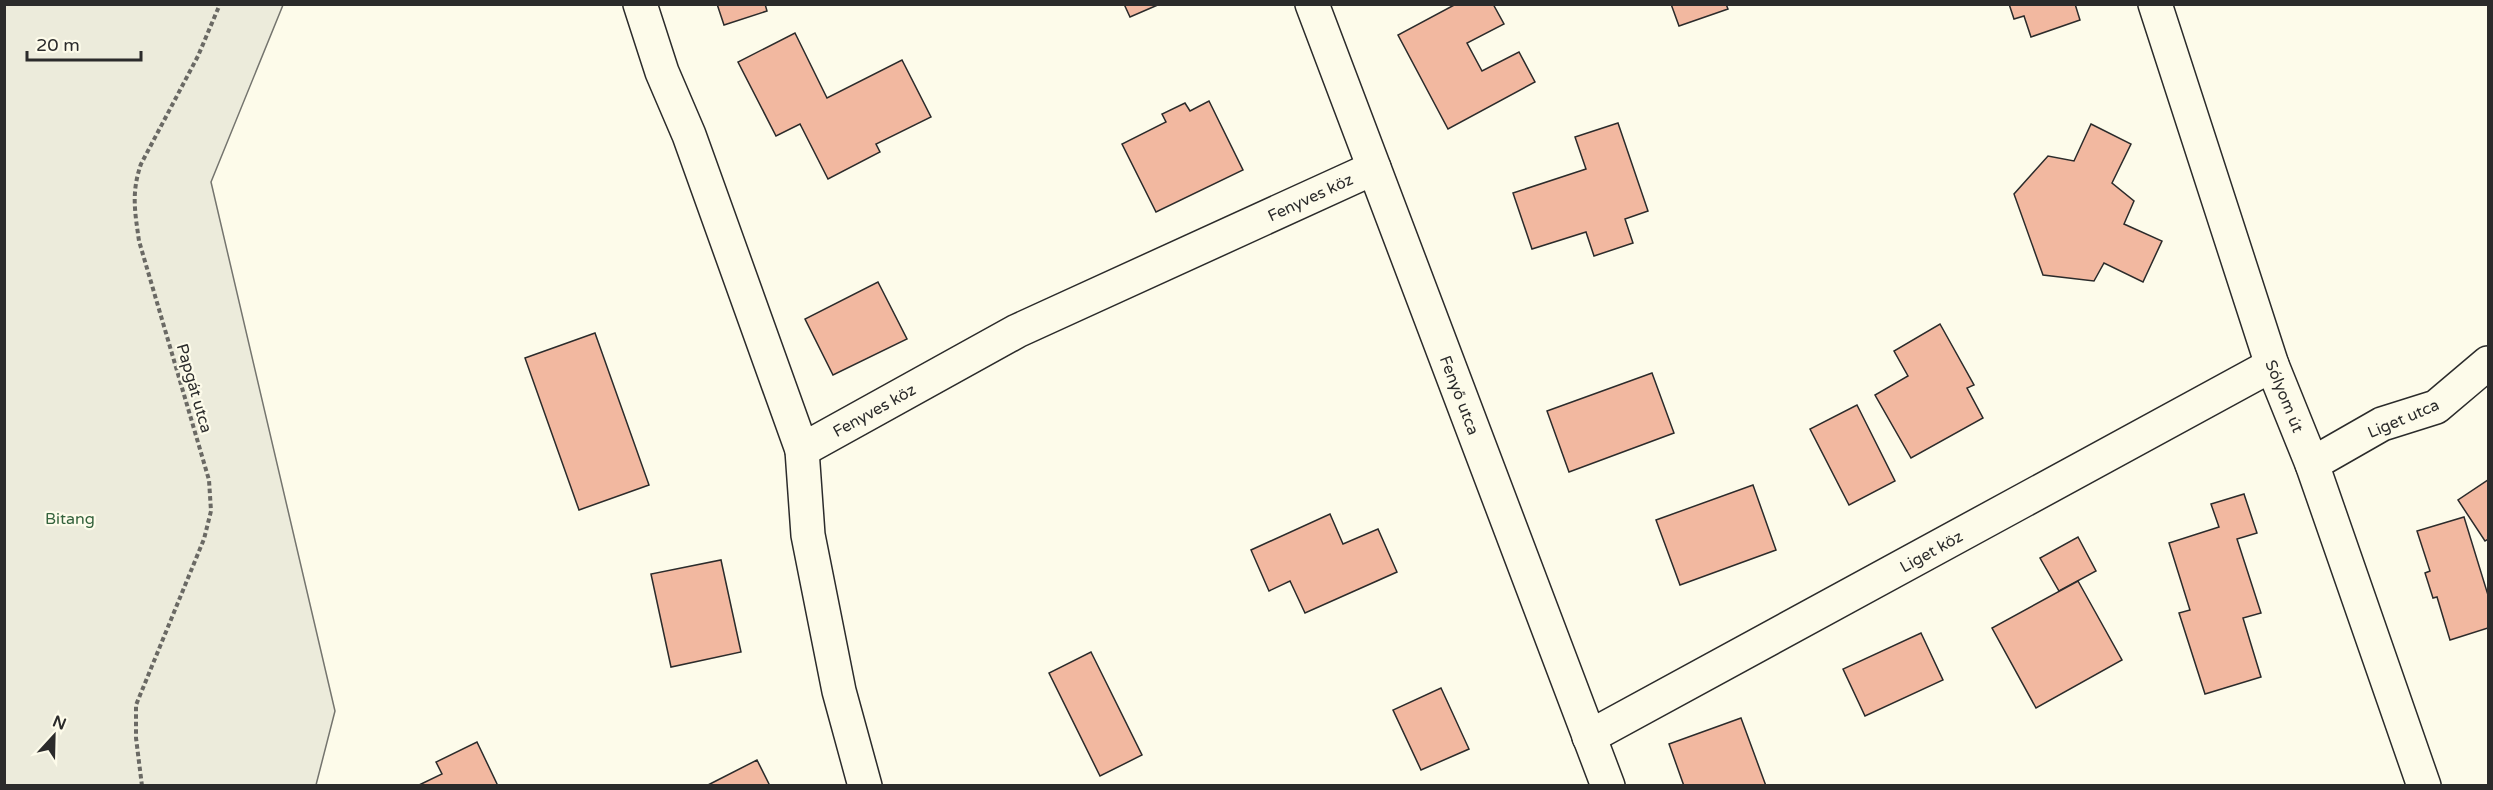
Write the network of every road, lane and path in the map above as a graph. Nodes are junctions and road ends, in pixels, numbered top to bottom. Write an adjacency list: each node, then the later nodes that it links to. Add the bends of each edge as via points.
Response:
1 (220, 4): 11 (path, Papgát utca, via 198,56 141,164 133,202 139,241 209,480 212,511 136,705)
2 (640, 4): 8 (street)
3 (1312, 4): 5 (street, Fenyő utca)
4 (2155, 4): 7 (street, Sólyom út)
5 (1374, 168): 8 (street, Fenyves köz, via 1017,331); 10 (street, Fenyő utca)
6 (2488, 363): 9 (street, Liget utca, via 2436,407 2382,424)
7 (2272, 365): 9 (street, Sólyom út); 10 (street, Liget köz)
8 (802, 450): 12 (street, via 808,535 839,691)
9 (2312, 464): 14 (street, Sólyom út)
10 (1589, 737): 13 (street, Fenyő utca)
11 (142, 786)
12 (865, 786)
13 (1608, 786)
14 (2424, 786)

